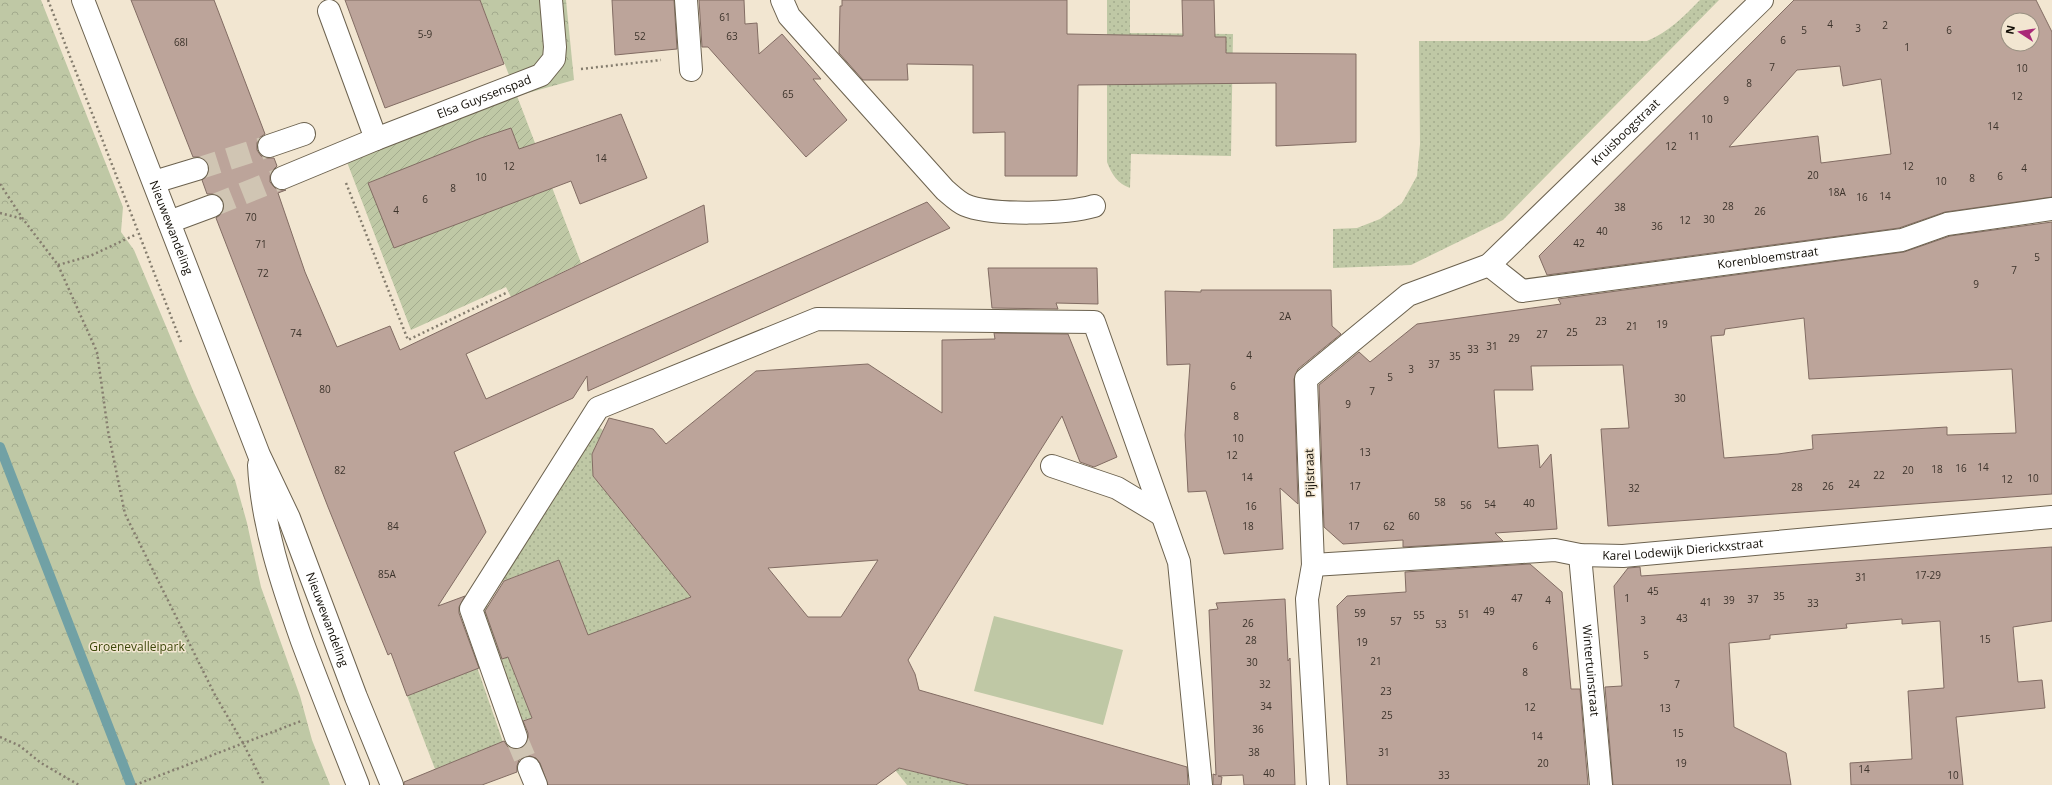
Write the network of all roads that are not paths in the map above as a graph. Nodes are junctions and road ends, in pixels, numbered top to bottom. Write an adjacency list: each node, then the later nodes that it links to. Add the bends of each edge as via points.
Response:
1 (84, 0): 13 (street, Nieuwewandeling)
2 (551, 0): 9 (street, Elsa Guyssenspad, via 554,59 541,75)
3 (686, 0): 7 (street)
4 (782, 0): 15 (street, via 789,16 945,190 964,205 990,212 1078,211)
5 (1762, 0): 18 (street, Kruisboogstraat)
6 (329, 11): 9 (street)
7 (690, 63)
8 (304, 134): 10 (street)
9 (376, 139): 12 (street, Elsa Guyssenspad)
10 (269, 146)
11 (198, 169): 13 (street)
12 (282, 178)
13 (154, 182): 17 (street, Nieuwewandeling)
14 (212, 206): 17 (street)
15 (1094, 206)
16 (2052, 209): 18 (street, Korenbloemstraat, via 1947,224 1902,240 1522,291)
17 (168, 222): 19 (street, Nieuwewandeling)
18 (1489, 265): 24 (street, Pijlstraat, via 1408,295 1306,379)
19 (259, 455): 26 (street, Nieuwewandeling, via 260,493 282,586); 29 (street, Nieuwewandeling, via 289,518)
20 (1052, 466): 21 (street, via 1117,488)
21 (1162, 515): 25 (street, via 1094,322 817,319 598,408 471,609); 30 (street, via 1179,562)
22 (2052, 517): 23 (street, Karel Lodewijk Dierickxstraat, via 1623,556)
23 (1580, 555): 24 (street, Karel Lodewijk Dierickxstraat, via 1556,550); 32 (street, Wintertuinstraat)
24 (1314, 565): 31 (street, Pijlstraat, via 1307,599)
25 (516, 737)
26 (340, 741): 27 (street, Nieuwewandeling); 28 (street, Nieuwewandeling, via 367,763)
27 (358, 785)
28 (376, 785)
29 (392, 785)
30 (1201, 785)
31 (1318, 785)
32 (1601, 785)

